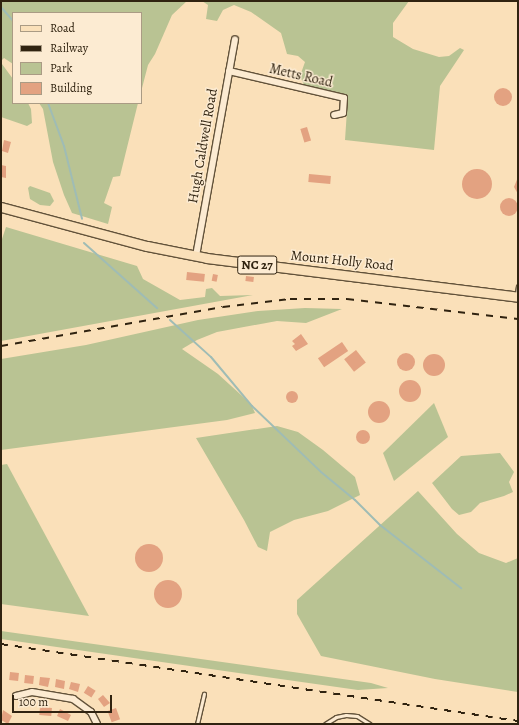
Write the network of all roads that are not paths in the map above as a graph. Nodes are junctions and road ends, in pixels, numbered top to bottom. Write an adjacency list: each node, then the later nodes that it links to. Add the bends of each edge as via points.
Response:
1 (235, 39): 2 (street, Hugh Caldwell Road)
2 (228, 71): 3 (street, Metts Road, via 344,98 343,113); 5 (street, Hugh Caldwell Road)
3 (334, 115)
4 (1, 207): 5 (main road, Mount Holly Road / NC 27, via 147,246)
5 (196, 256): 7 (main road, Mount Holly Road / NC 27)
6 (518, 286): 7 (lane)
7 (517, 297)
8 (204, 694): 11 (lane)
9 (16, 696): 10 (street, via 32,692 73,699 91,712)
10 (97, 724)
11 (197, 724)
12 (325, 724): 13 (lane, via 336,717 346,715 357,716)
13 (370, 724)

